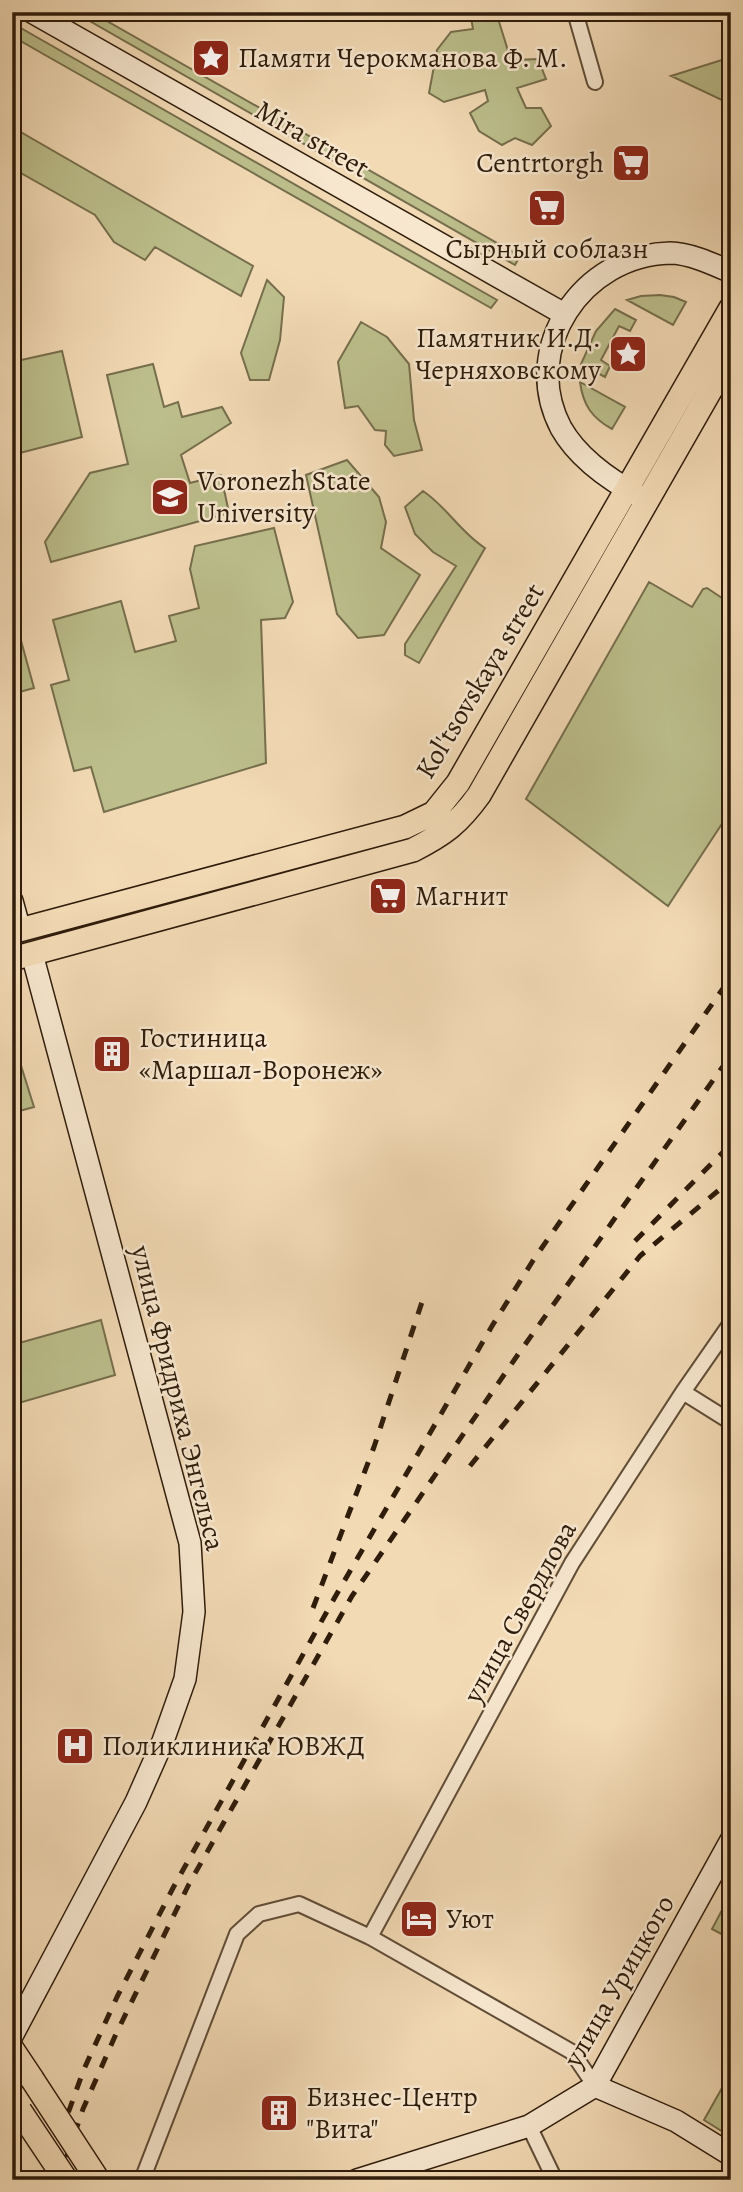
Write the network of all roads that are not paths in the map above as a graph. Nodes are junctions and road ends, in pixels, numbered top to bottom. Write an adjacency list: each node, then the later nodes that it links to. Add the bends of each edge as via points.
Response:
1 (32, 12): 6 (street, Mira street)
2 (575, 12): 3 (street)
3 (595, 82)
4 (731, 272): 6 (street, via 672,253 644,256 599,275)
5 (731, 308): 8 (main road, Kol'tsovskaya street)
6 (564, 314): 8 (street, via 547,368 561,428 595,466)
7 (731, 354): 8 (main road, Kol'tsovskaya street)
8 (636, 494): 10 (main road, Kol'tsovskaya street, via 458,783 434,813 405,827); 11 (main road, Kol'tsovskaya street, via 479,795 444,834 413,850)
9 (12, 901): 10 (street)
10 (16, 931): 11 (main road)
11 (22, 956): 17 (street, улица Фридриха Энгельса, via 192,1551 194,1612 185,1679 163,1741)
12 (731, 1323): 13 (street, улица Свердлова)
13 (683, 1392): 14 (street); 16 (street, улица Свердлова, via 572,1563)
14 (731, 1422)
15 (731, 1839): 19 (street, улица Урицкого)
16 (370, 1937): 19 (street, via 572,2052); 25 (street, via 299,1904 259,1914 237,1934)
17 (12, 2036)
18 (12, 2049): 24 (main road, bridge)
19 (596, 2086): 21 (street, улица Урицкого); 22 (street, via 676,2121)
20 (16, 2106): 23 (main road, bridge)
21 (529, 2126): 26 (street, улица Урицкого); 27 (street)
22 (731, 2155)
23 (66, 2180)
24 (98, 2180)
25 (142, 2180)
26 (357, 2180)
27 (555, 2180)

